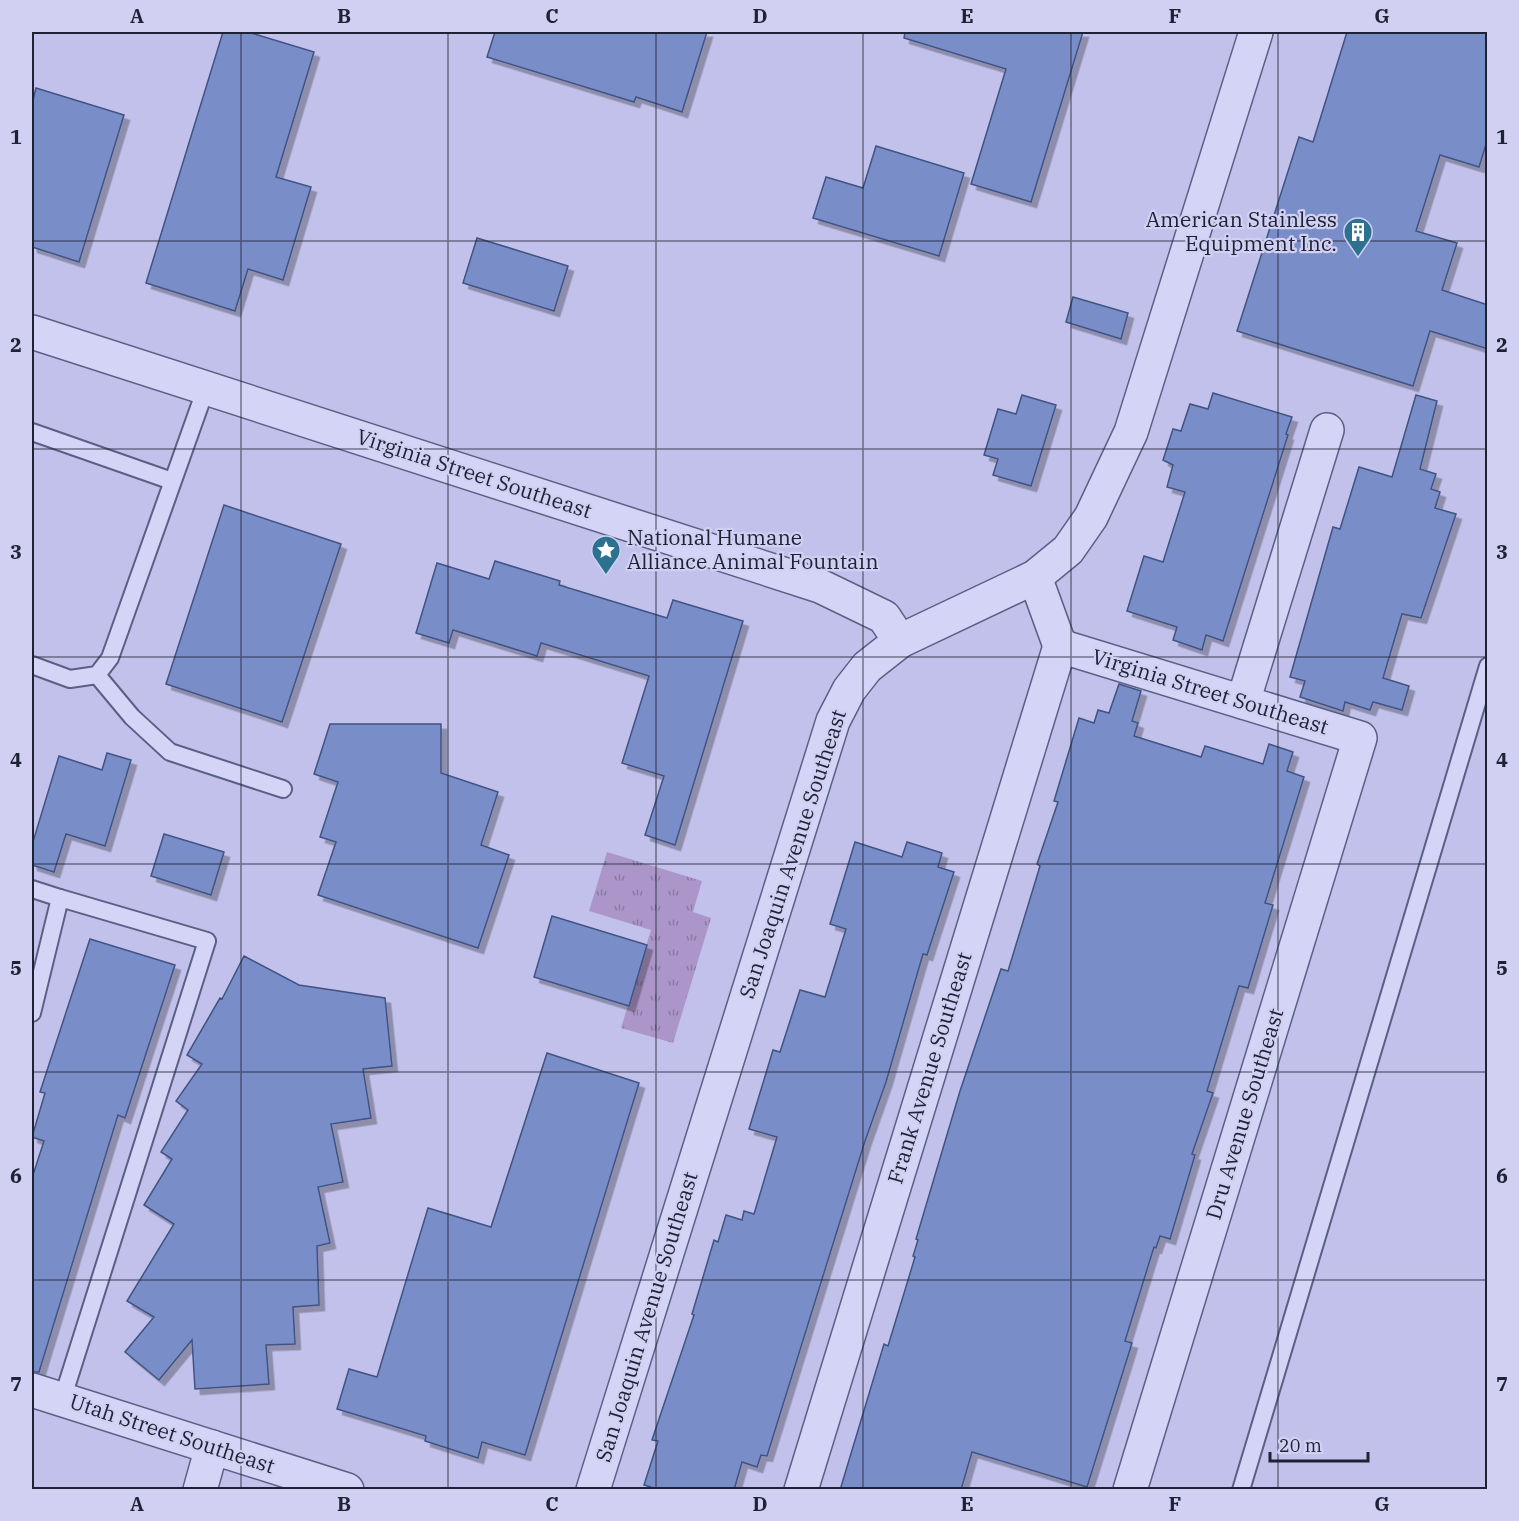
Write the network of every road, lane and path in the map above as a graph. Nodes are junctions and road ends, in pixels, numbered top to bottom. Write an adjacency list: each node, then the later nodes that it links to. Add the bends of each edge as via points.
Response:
1 (1256, 32): 7 (street, San Joaquin Avenue Southeast, via 1131,432 1091,517 1068,550)
2 (32, 332): 3 (street, Virginia Street Southeast)
3 (206, 388): 6 (lane); 8 (street, Virginia Street Southeast, via 820,586 884,616)
4 (1327, 430): 13 (street)
5 (32, 432): 6 (lane)
6 (172, 481): 12 (lane, via 110,658)
7 (1035, 577): 8 (street, San Joaquin Avenue Southeast); 9 (street)
8 (900, 641): 24 (street, San Joaquin Avenue Southeast, via 867,667 833,721)
9 (1060, 646): 13 (street, Virginia Street Southeast); 25 (street, Frank Avenue Southeast)
10 (32, 665): 12 (lane, via 70,679)
11 (1488, 666): 27 (lane)
12 (97, 675): 15 (lane, via 132,717 170,752)
13 (1243, 702): 14 (street, Virginia Street Southeast)
14 (1360, 738): 26 (street, Dru Avenue Southeast)
15 (283, 789)
16 (32, 889): 17 (lane)
17 (60, 898): 18 (lane); 20 (lane, via 207,942)
18 (32, 1013)
19 (32, 1390): 20 (street, Utah Street Southeast)
20 (62, 1400): 21 (street, Utah Street Southeast)
21 (212, 1447): 22 (street); 23 (street, Utah Street Southeast)
22 (200, 1490)
23 (346, 1490)
24 (593, 1490)
25 (801, 1490)
26 (1130, 1490)
27 (1241, 1490)

